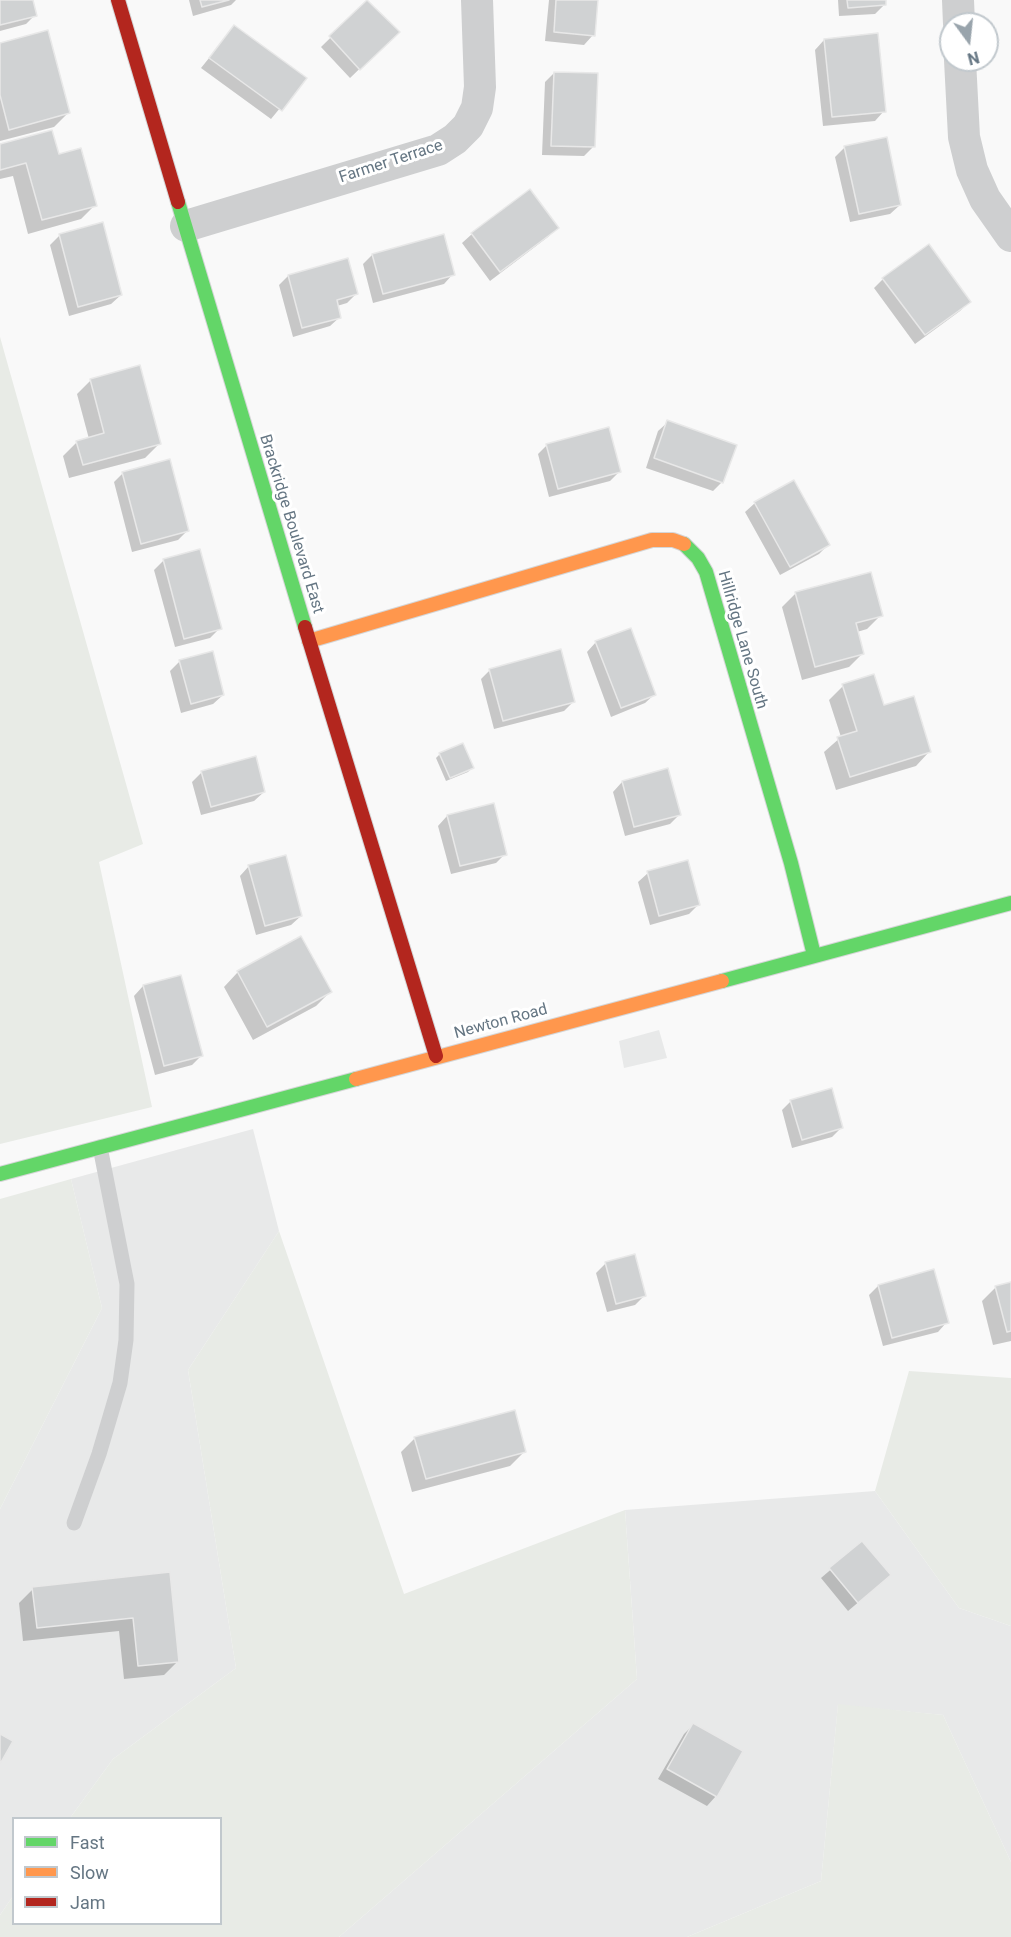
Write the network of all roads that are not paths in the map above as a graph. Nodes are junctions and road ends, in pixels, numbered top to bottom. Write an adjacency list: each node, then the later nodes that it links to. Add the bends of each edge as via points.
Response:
1 (118, 0): 4 (street, Brackridge Boulevard East)
2 (477, 0): 4 (street, Farmer Terrace, via 477,108 468,126 455,139 438,150)
3 (961, 72): 5 (street, via 964,137 972,170 985,199)
4 (186, 226): 6 (street, Brackridge Boulevard East)
5 (1011, 236)
6 (309, 641): 8 (street, Hillridge Lane South, via 652,540 673,540 686,545 706,572); 9 (street, Brackridge Boulevard East)
7 (1011, 903): 8 (street, Newton Road)
8 (814, 955): 9 (street, Newton Road)
9 (436, 1056): 10 (street, Newton Road)
10 (100, 1147): 11 (street, Newton Road); 12 (lane, via 127,1284 126,1340 120,1383)
11 (0, 1174)
12 (74, 1524)

